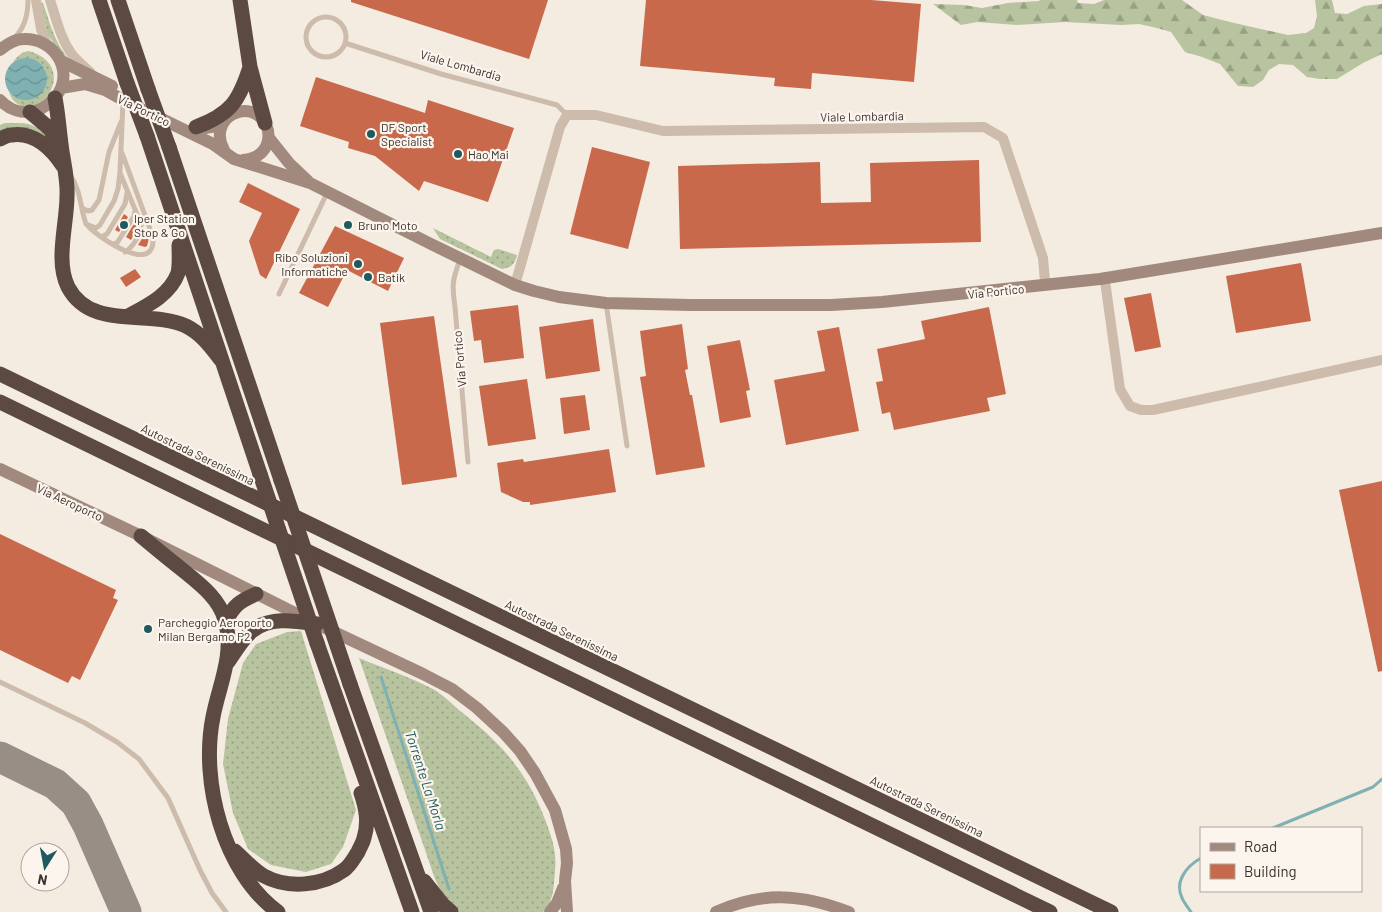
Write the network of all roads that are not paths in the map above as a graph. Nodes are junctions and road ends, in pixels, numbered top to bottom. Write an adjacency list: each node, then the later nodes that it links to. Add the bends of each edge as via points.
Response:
1 (28, 0): 7 (lane, via 26,19)
2 (36, 0): 9 (street, Via Portico)
3 (50, 0): 13 (street, Via Portico, via 70,52)
4 (99, 0): 40 (highway, bridge)
5 (118, 0): 67 (highway, bridge)
6 (240, 0): 12 (highway)
7 (11, 42): 9 (main road, via 29,39); 10 (main road)
8 (345, 43): 8 (lane, via 345,30 330,17 317,18 308,27 308,46 318,55 337,54); 21 (lane, Viale Lombardia, via 441,74 557,105)
9 (47, 45): 11 (main road, Via Portico)
10 (0, 50)
11 (60, 61): 13 (main road, Via Portico); 14 (main road, via 63,79)
12 (250, 67): 19 (highway, via 248,93); 23 (highway); 25 (highway, via 230,108 213,120)
13 (97, 78): 25 (main road, Via Portico)
14 (58, 93): 16 (main road, Via Portico, via 86,84); 18 (main road, Via Portico, via 48,105); 28 (highway)
15 (0, 100): 17 (main road)
16 (123, 100): 22 (lane); 30 (main road, Via Portico)
17 (14, 110): 18 (main road); 20 (street)
18 (30, 112): 28 (highway, via 50,128)
19 (236, 112): 23 (main road, via 253,113); 24 (main road)
20 (0, 114)
21 (567, 115): 47 (street, via 560,127); 48 (street, Viale Lombardia, via 596,115 663,131 984,127 1003,138 1043,258)
22 (123, 117): 29 (lane); 37 (lane, via 109,152 99,200 92,210)
23 (265, 123): 27 (main road, Via Portico)
24 (222, 125): 25 (main road, Via Portico); 30 (main road, via 219,139)
25 (196, 126)
26 (0, 138): 32 (highway, via 12,134 25,135 45,144)
27 (269, 138): 31 (main road, via 259,155); 34 (main road, Via Portico)
28 (61, 144): 32 (highway)
29 (121, 150): 33 (lane); 44 (lane, via 154,244 142,255)
30 (224, 150): 31 (main road, Via Portico, via 228,155)
31 (243, 160): 34 (main road, Via Portico)
32 (66, 171): 37 (lane, via 76,182); 51 (highway, via 62,266 68,286 84,305 94,311)
33 (120, 172): 35 (lane); 39 (lane, via 114,201 100,225 96,228)
34 (310, 183): 36 (main road, Via Portico)
35 (126, 188): 38 (lane); 42 (lane, via 126,204)
36 (328, 192): 45 (main road, Via Portico); 49 (lane)
37 (82, 208): 39 (lane)
38 (136, 211): 43 (lane, via 117,243); 44 (lane, via 141,228)
39 (86, 224): 42 (lane)
40 (179, 233): 51 (highway, via 178,271 171,286 147,306); 52 (highway)
41 (1382, 233): 46 (main road, Via Portico)
42 (102, 237): 43 (lane)
43 (113, 244): 44 (lane)
44 (125, 252)
45 (461, 258): 47 (main road, Via Portico); 57 (lane, Via Portico, via 452,288)
46 (1100, 279): 48 (main road, Via Portico); 53 (street, via 1106,282 1120,389 1130,406 1140,410 1153,410)
47 (516, 285): 50 (main road, Via Portico, via 558,297)
48 (1044, 286): 50 (main road, Via Portico, via 831,305)
49 (279, 294)
50 (606, 303): 56 (lane)
51 (128, 316): 52 (highway, via 186,326 207,341)
52 (221, 360): 65 (highway, bridge)
53 (1382, 360)
54 (0, 374): 79 (highway, Autostrada Serenissima)
55 (0, 402): 78 (highway)
56 (627, 446)
57 (468, 462)
58 (0, 469): 59 (main road, Via Aeroporto)
59 (141, 536): 60 (main road, Via Aeroporto); 61 (highway, via 203,588 216,602)
60 (256, 594): 61 (highway, via 242,600); 62 (main road, Via Aeroporto)
61 (226, 621): 63 (highway)
62 (317, 624): 63 (highway, via 283,620 261,625 248,634); 68 (main road, Via Aeroporto, via 452,689 503,732 535,773 555,810 566,849)
63 (227, 664): 66 (highway, via 213,716 209,759 217,817)
64 (0, 682): 69 (lane, via 85,723 139,759 168,798 200,870)
65 (350, 735): 66 (highway, via 367,825 364,840 346,869 327,880 285,883 264,876); 71 (highway)
66 (227, 843): 70 (highway, via 244,877 266,904)
67 (417, 872): 72 (highway); 73 (highway)
68 (565, 881): 74 (main road); 75 (main road)
69 (226, 912)
70 (278, 912)
71 (412, 912)
72 (431, 912)
73 (451, 912)
74 (550, 912)
75 (567, 912)
76 (716, 912): 77 (main road, via 738,902 767,897 818,902)
77 (848, 912)
78 (1050, 912)
79 (1111, 912)

